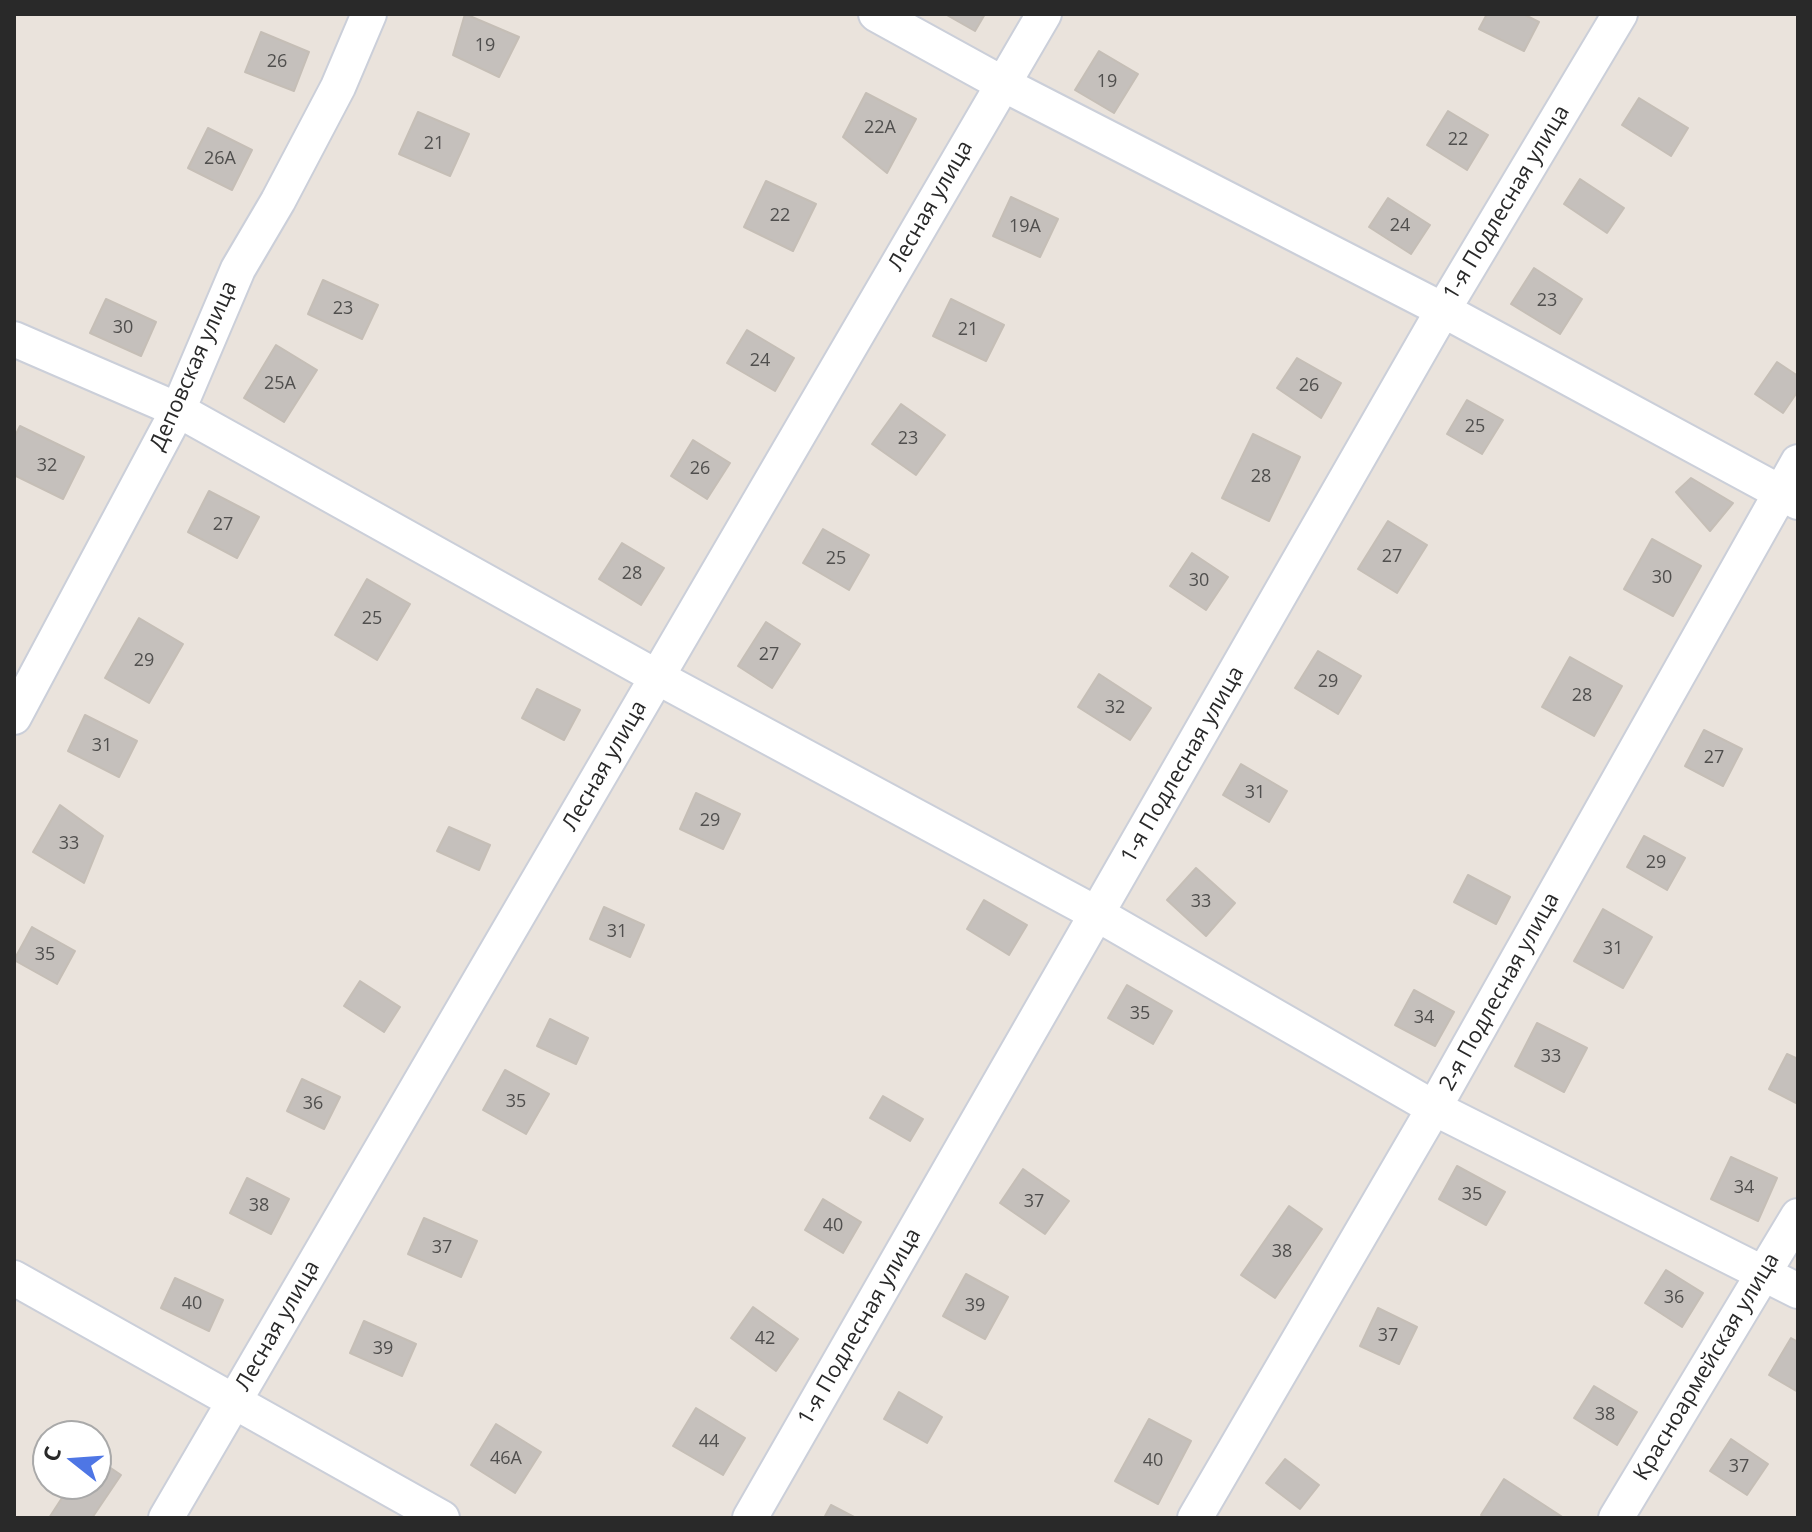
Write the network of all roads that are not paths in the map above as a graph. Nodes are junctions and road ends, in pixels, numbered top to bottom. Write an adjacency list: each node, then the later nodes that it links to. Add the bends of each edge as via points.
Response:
1 (369, 14): 8 (street, Деповская улица, via 338,87 238,269)
2 (876, 14): 5 (street)
3 (1044, 14): 5 (street, Лесная улица)
4 (1620, 14): 6 (street, 1-я Подлесная улица)
5 (1003, 84): 6 (street); 11 (street, Лесная улица)
6 (1443, 310): 10 (street); 13 (street, 1-я Подлесная улица)
7 (14, 339): 8 (street)
8 (178, 410): 11 (street); 12 (street, Деповская улица)
9 (1798, 462): 10 (street, 2-я Подлесная улица)
10 (1789, 497): 14 (street, 2-я Подлесная улица)
11 (657, 677): 13 (street); 19 (street, Лесная улица)
12 (14, 717)
13 (1097, 914): 14 (street); 22 (street, 1-я Подлесная улица)
14 (1434, 1108): 16 (street); 23 (street, 2-я Подлесная улица)
15 (1798, 1216): 16 (street, Красноармейская улица)
16 (1764, 1272): 18 (street); 24 (street, Красноармейская улица)
17 (14, 1278): 19 (street)
18 (1798, 1291)
19 (234, 1402): 20 (street, Лесная улица); 21 (street)
20 (166, 1518)
21 (442, 1518)
22 (750, 1518)
23 (1195, 1518)
24 (1616, 1518)

